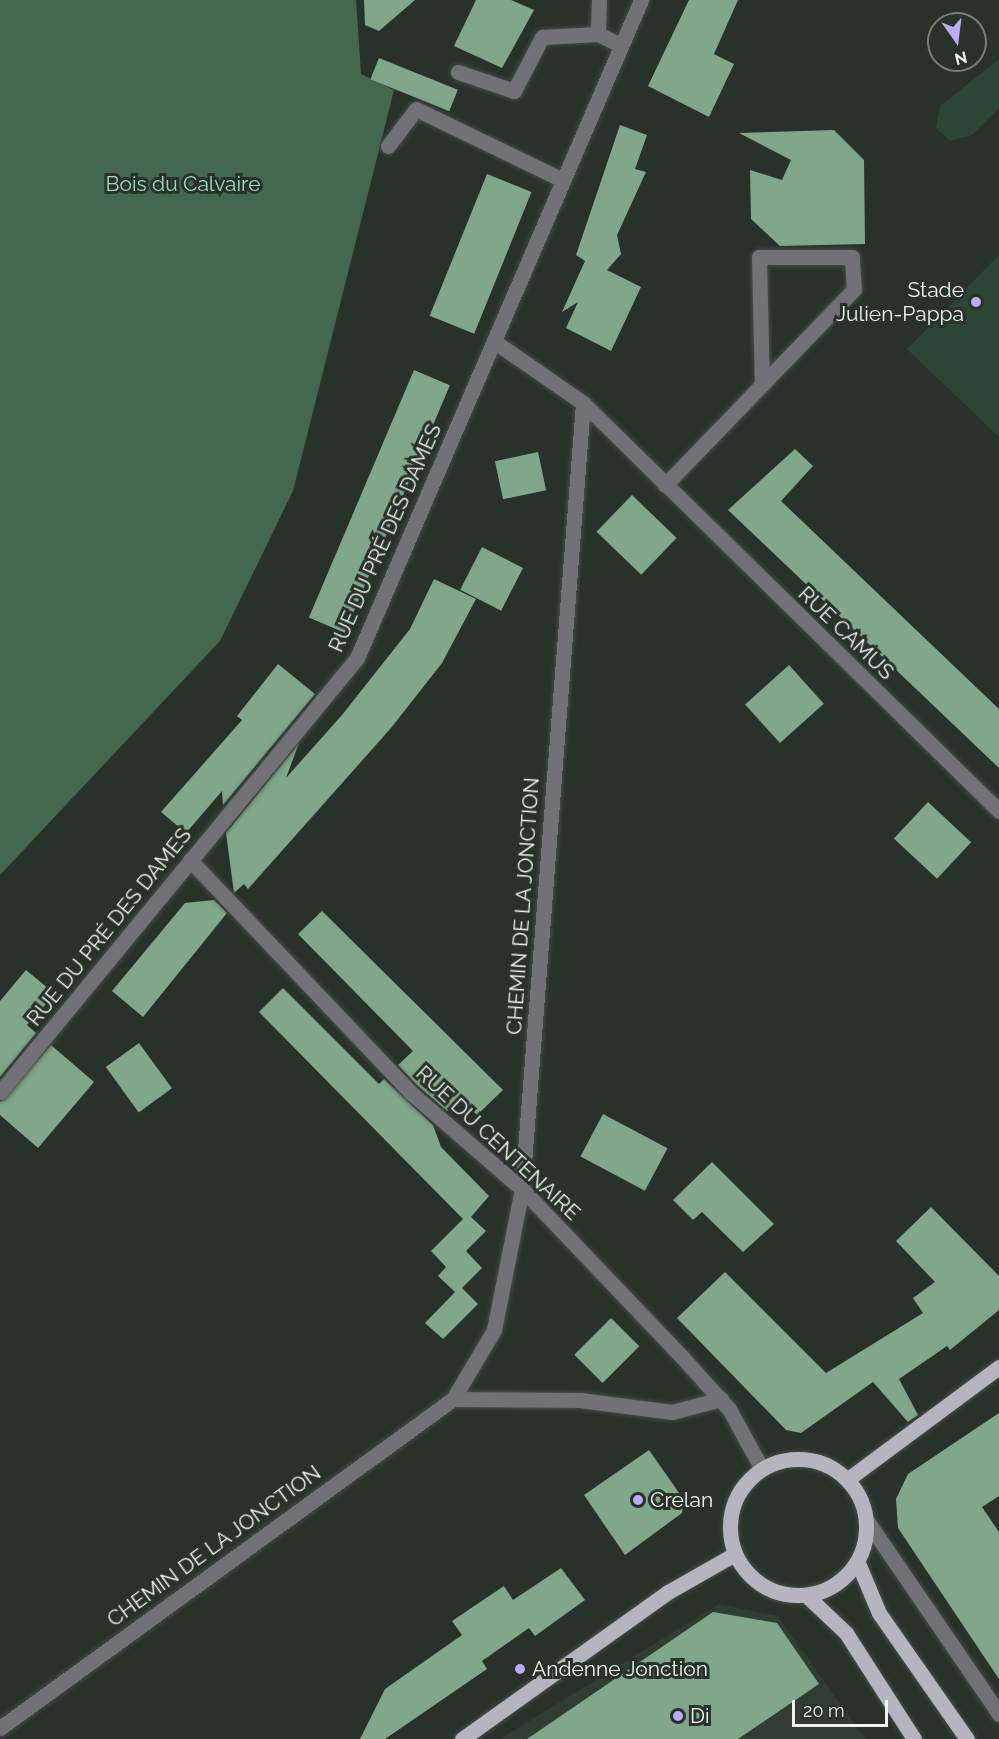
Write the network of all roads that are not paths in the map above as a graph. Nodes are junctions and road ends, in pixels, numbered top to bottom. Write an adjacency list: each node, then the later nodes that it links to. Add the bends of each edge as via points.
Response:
1 (599, 0): 5 (street)
2 (632, 0): 4 (street, RUE DU PRÉ DES DAMES)
3 (641, 0): 4 (street, RUE DU PRÉ DES DAMES)
4 (632, 20): 6 (street, RUE DU PRÉ DES DAMES)
5 (598, 34): 6 (street); 7 (street, via 542,37 514,91)
6 (621, 45): 9 (street, RUE DU PRÉ DES DAMES)
7 (458, 72)
8 (388, 146): 9 (street, via 416,109)
9 (563, 180): 10 (street, RUE DU PRÉ DES DAMES)
10 (495, 342): 12 (street, RUE CAMUS); 15 (street, RUE DU PRÉ DES DAMES, via 357,658)
11 (762, 384): 11 (street, via 854,289 852,257 759,257); 13 (street)
12 (583, 403): 13 (street, RUE CAMUS); 17 (street, CHEMIN DE LA JONCTION)
13 (665, 485): 14 (street, RUE CAMUS)
14 (999, 811)
15 (190, 860): 16 (street, RUE DU PRÉ DES DAMES); 17 (street, RUE DU CENTENAIRE, via 410,1092)
16 (0, 1092)
17 (522, 1189): 19 (street, CHEMIN DE LA JONCTION, via 494,1330); 20 (street, RUE DU CENTENAIRE)
18 (999, 1367): 22 (main road)
19 (453, 1399): 20 (street, via 580,1400 672,1412); 28 (street, CHEMIN DE LA JONCTION)
20 (721, 1400): 21 (street, RUE DU CENTENAIRE)
21 (762, 1469): 22 (main road, via 807,1459); 24 (main road, via 732,1507 729,1531)
22 (848, 1479): 23 (main road)
23 (867, 1521): 25 (main road); 27 (street)
24 (735, 1554): 26 (main road, via 764,1587); 29 (main road, via 668,1592)
25 (858, 1563): 26 (main road, via 836,1585); 31 (main road, via 879,1613)
26 (807, 1596): 30 (main road, via 846,1633)
27 (999, 1714)
28 (0, 1728)
29 (462, 1739)
30 (914, 1739)
31 (967, 1739)

